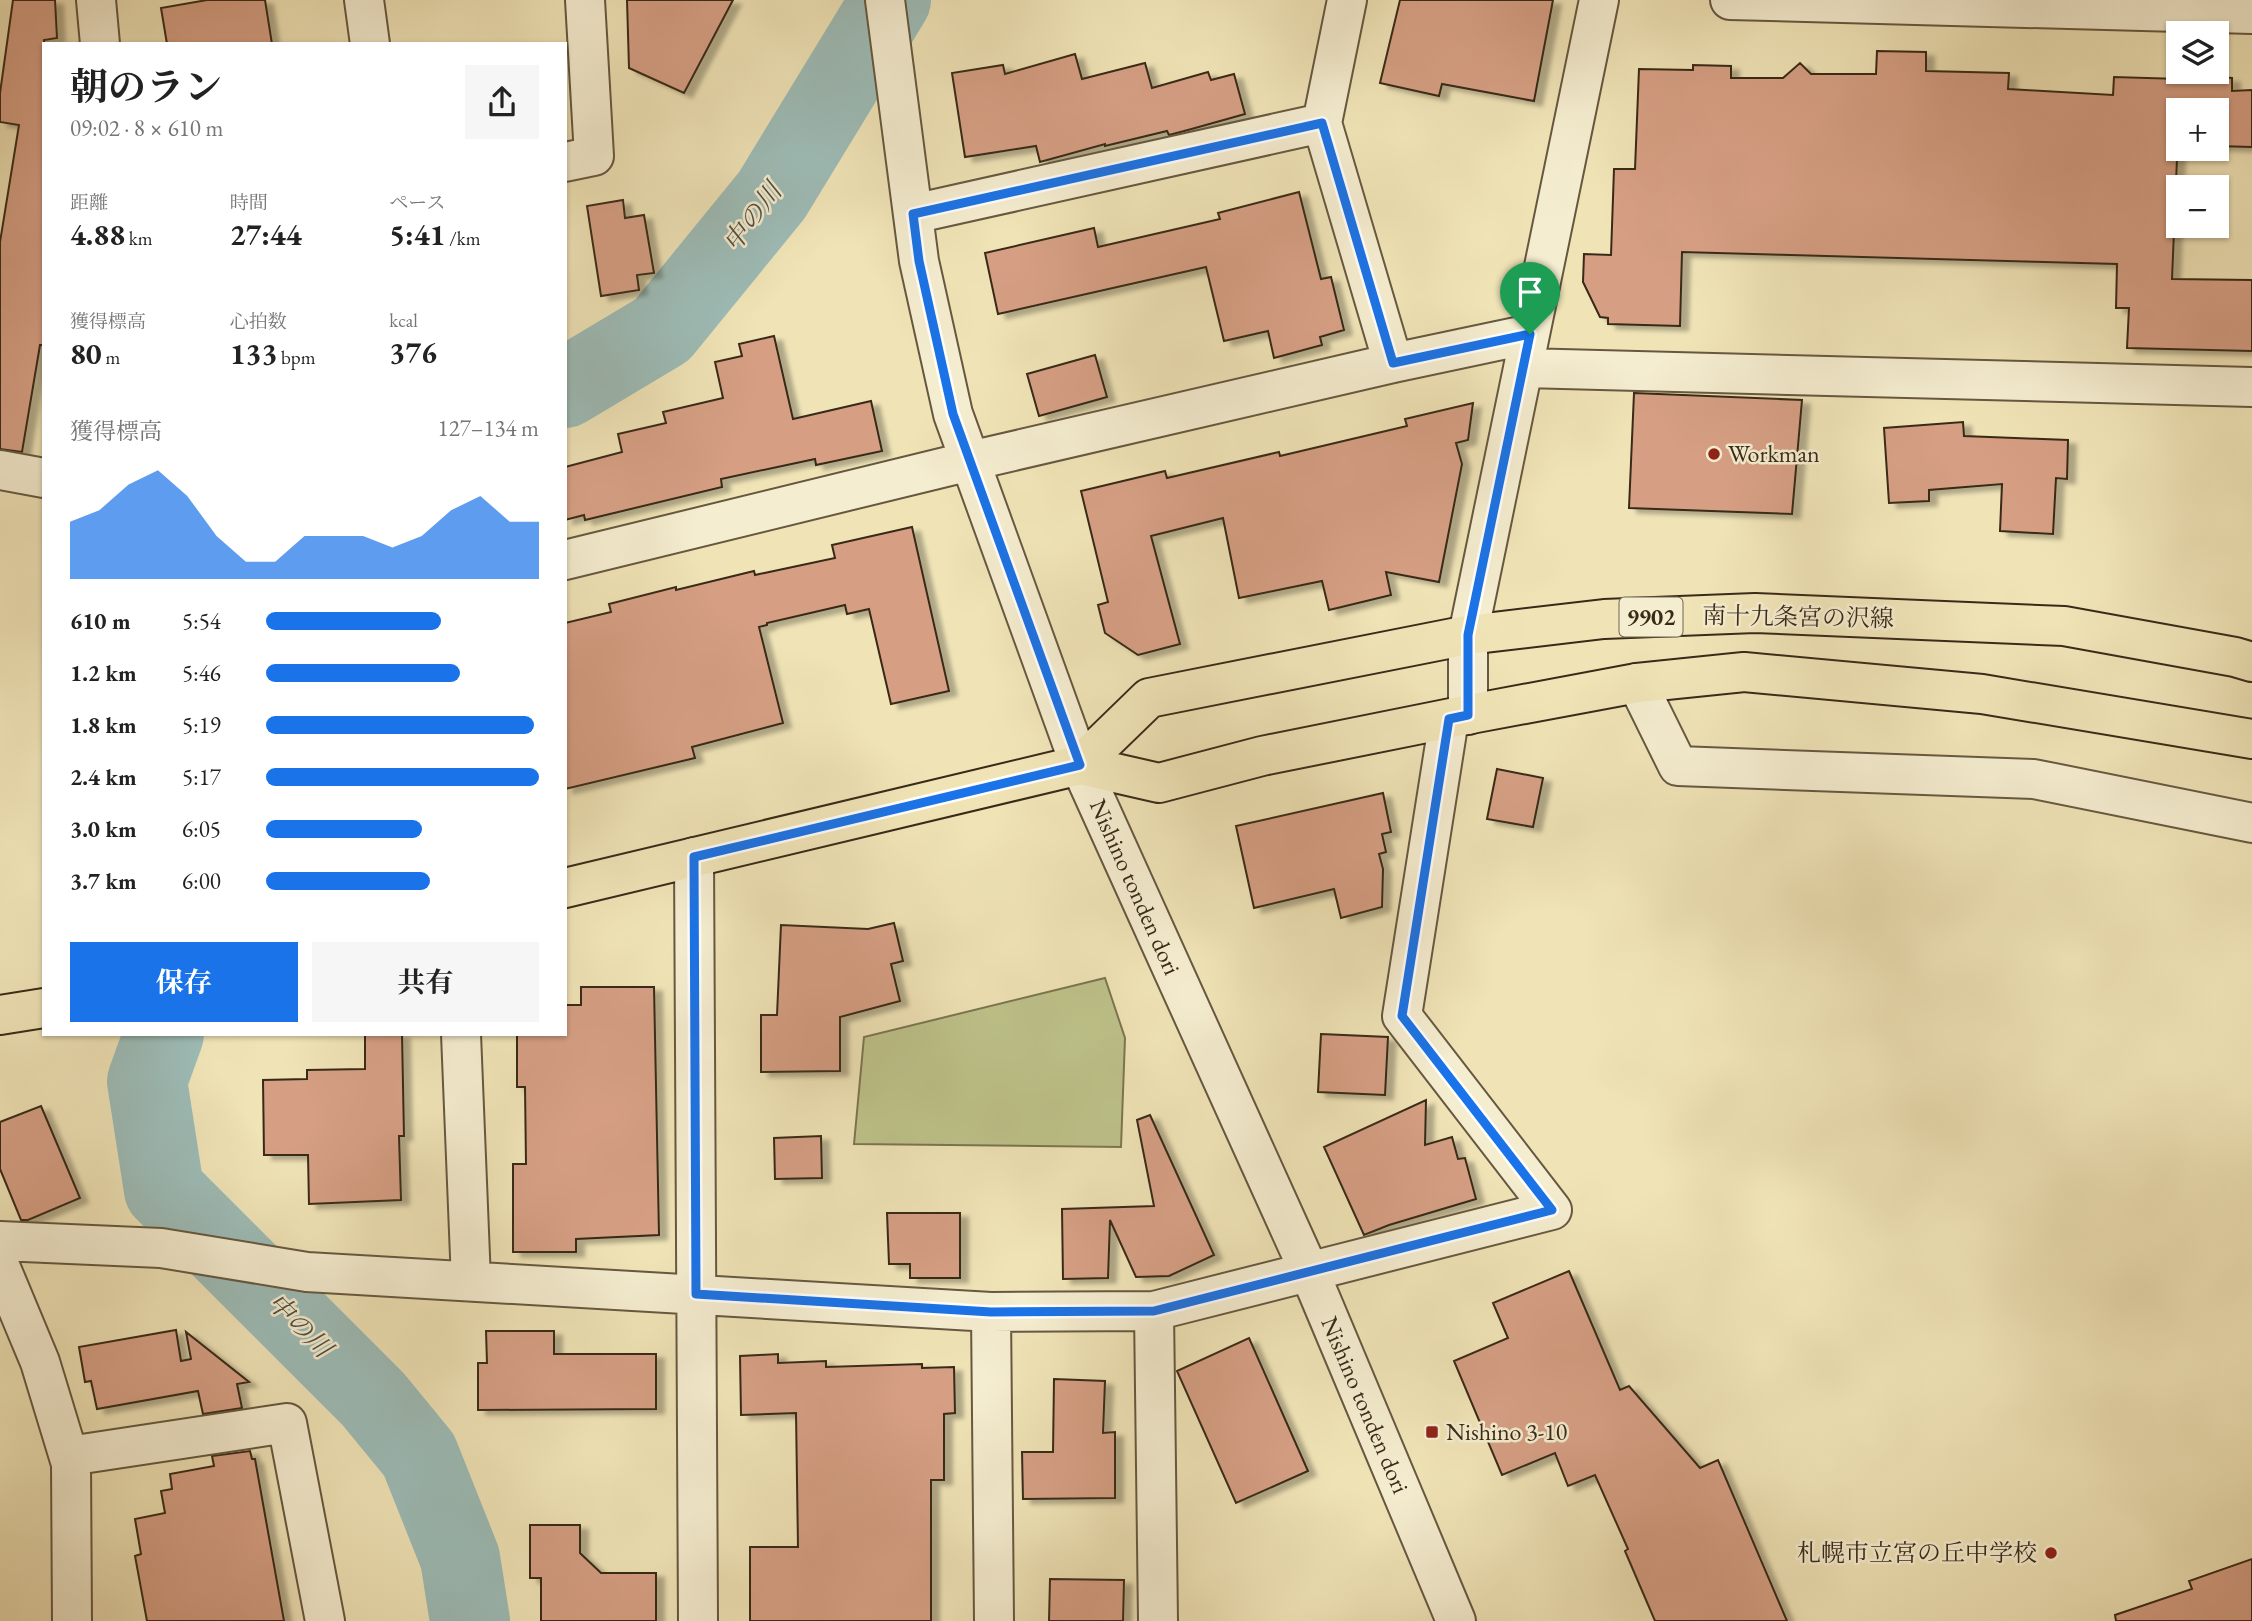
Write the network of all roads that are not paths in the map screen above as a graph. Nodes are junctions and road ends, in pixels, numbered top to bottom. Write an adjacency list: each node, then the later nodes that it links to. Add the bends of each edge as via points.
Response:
1 (96, 0): 9 (street)
2 (364, 0): 10 (street)
3 (585, 0): 12 (street, via 594,156)
4 (885, 0): 13 (street, Nishino tonden dori)
5 (1347, 0): 11 (street)
6 (1599, 0): 14 (street)
7 (1730, 0): 8 (street)
8 (2252, 14)
9 (100, 42)
10 (370, 42)
11 (1322, 123): 13 (street); 15 (street)
12 (567, 162)
13 (913, 214): 17 (street, Nishino tonden dori, via 950,402)
14 (1526, 351): 15 (street); 16 (street); 21 (street)
15 (1393, 363): 17 (street)
16 (2252, 387)
17 (970, 461): 20 (street); 26 (street, Nishino tonden dori)
18 (0, 470): 19 (street)
19 (42, 478)
20 (567, 560)
21 (1468, 635): 22 (main road, 南十九条宮の沢線 / 9902, via 1605,618 1755,613 1901,617 2064,626); 24 (street); 26 (main road, 南十九条宮の沢線 / 9902, via 1149,698)
22 (2252, 662)
23 (1637, 683): 24 (main road); 25 (main road, via 1744,673 1982,694); 27 (street, via 1678,766 2034,779)
24 (1458, 717): 26 (main road, via 1262,756 1159,783); 35 (street, via 1402,1016 1552,1210)
25 (2252, 739)
26 (1080, 765): 28 (main road); 35 (street, Nishino tonden dori)
27 (2252, 823)
28 (694, 857): 29 (main road); 37 (street)
29 (567, 888)
30 (42, 1008): 31 (main road)
31 (0, 1015)
32 (461, 1036): 36 (street)
33 (0, 1241): 36 (street, via 161,1248 307,1272)
34 (0, 1266): 40 (street, via 40,1362)
35 (1309, 1271): 38 (street); 46 (street, Nishino tonden dori)
36 (471, 1281): 37 (street)
37 (696, 1294): 39 (street); 43 (street)
38 (1154, 1311): 39 (street); 45 (street)
39 (991, 1312): 44 (street)
40 (69, 1456): 41 (street); 42 (street, via 287,1423)
41 (72, 1621)
42 (325, 1621)
43 (698, 1621)
44 (994, 1621)
45 (1158, 1621)
46 (1456, 1621)

